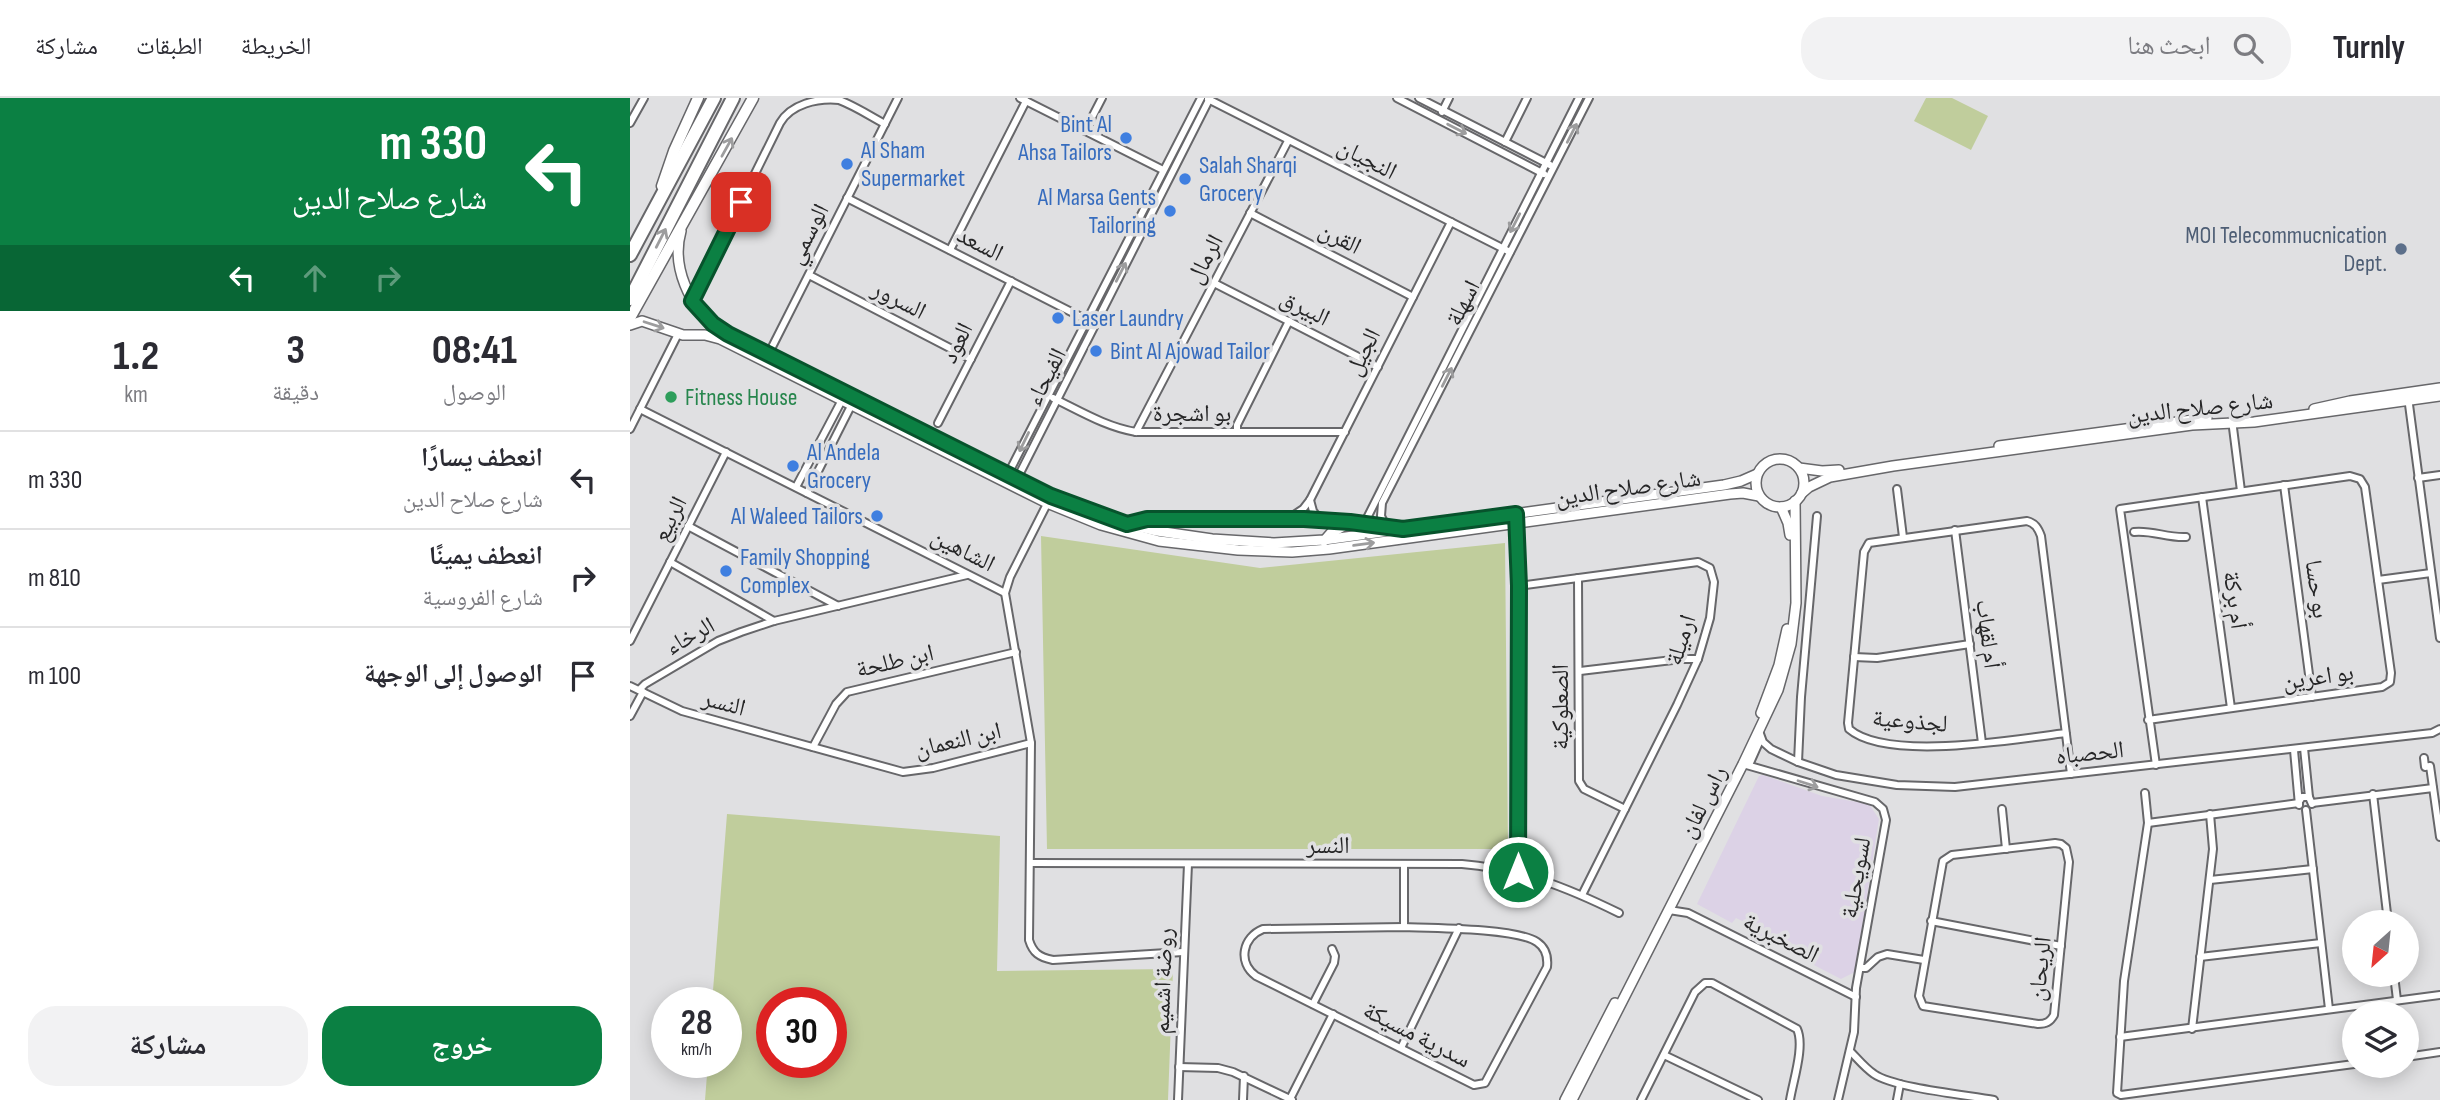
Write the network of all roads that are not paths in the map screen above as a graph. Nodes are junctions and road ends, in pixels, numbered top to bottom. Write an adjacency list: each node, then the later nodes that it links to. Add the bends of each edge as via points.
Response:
1 (644, 98): 20 (street)
2 (697, 98): 32 (main road)
3 (714, 98): 32 (highway)
4 (733, 98): 44 (highway, one-way to 4)
5 (753, 98): 34 (main road, one-way to 5)
6 (898, 98): 21 (street, الوسمي)
7 (1102, 98): 22 (street)
8 (1201, 98): 27 (street, الفيحاء)
9 (1397, 98): 19 (street)
10 (1419, 98): 18 (street)
11 (1449, 98): 18 (street)
12 (1527, 98): 24 (street)
13 (1578, 98): 25 (street, اسهلة)
14 (1590, 98): 26 (street, اسهلة, one-way to 14)
15 (837, 99): 21 (street); 45 (street, via 803,102 785,114)
16 (1209, 99): 23 (street, النجيان); 29 (street, الفيحاء)
17 (1023, 100): 22 (street); 37 (street)
18 (1443, 110): 19 (street); 24 (street)
19 (1438, 120): 28 (street, one-way to 28)
20 (630, 123)
21 (885, 124): 31 (street, الوسمي)
22 (1085, 131): 27 (street)
23 (1288, 141): 33 (street, الرمال); 35 (street, النجيان)
24 (1504, 142): 25 (street)
25 (1546, 163): 26 (street); 28 (street, اسهلة)
26 (1554, 167): 30 (street, اسهلة)
27 (1163, 170): 29 (street); 48 (street, الفيحاء)
28 (1542, 172): 30 (street); 36 (street, اسهلة, one-way to 36)
29 (1171, 175): 48 (street, الفيحاء, one-way to 29)
30 (1550, 177): 38 (street, اسهلة)
31 (848, 198): 37 (street, السعد); 40 (street, الوسمي)
32 (658, 200): 39 (highway)
33 (1250, 213): 42 (street, الرمال); 43 (street, القرن)
34 (685, 222): 45 (street, شارع صلاح الدين, via 678,253); 46 (main road)
35 (1451, 222): 36 (street, النجيان); 43 (street, الجيل)
36 (1502, 248): 38 (street, النجيان); 93 (street, اسهلة)
37 (950, 250): 41 (street, السعد)
38 (1510, 252): 95 (street, اسهلة, one-way to 38, via 1382,503)
39 (630, 255)
40 (809, 275): 53 (street, الوسمي); 54 (street, السرور)
41 (1011, 281): 48 (street, السعد); 54 (street, العود)
42 (1214, 283): 47 (street, البيرق); 67 (street, الرمال)
43 (1413, 297): 55 (street, الجيل)
44 (630, 299)
45 (692, 301): 49 (street, شارع صلاح الدين)
46 (630, 318)
47 (1289, 321): 55 (street, البيرق); 68 (street)
48 (1091, 322): 57 (street, الفيحاء); 61 (street, الفيحاء)
49 (713, 324): 52 (street); 53 (street, شارع صلاح الدين)
50 (630, 325): 51 (street, شارع صلاح الدين, one-way to 51, via 649,322)
51 (678, 334): 52 (street, شارع صلاح الدين); 63 (street)
52 (709, 336): 53 (street, شارع صلاح الدين)
53 (766, 358): 60 (street, شارع صلاح الدين)
54 (971, 359): 65 (street, العود)
55 (1378, 367): 69 (street, الجيل)
56 (2440, 388): 58 (street, شارع صلاح الدين)
57 (1048, 395): 61 (street, بو اشجرة); 75 (street, الفيحاء, one-way to 75)
58 (2408, 396): 59 (street, شارع صلاح الدين); 64 (street, شارع صلاح الدين); 74 (street)
59 (2440, 396)
60 (844, 397): 62 (street, شارع صلاح الدين); 77 (street)
61 (1056, 399): 67 (street, بو اشجرة, via 1100,422); 75 (street, الفيحاء)
62 (853, 402): 75 (street, شارع صلاح الدين); 80 (street)
63 (640, 409): 66 (street); 70 (street, الشاهين)
64 (2232, 422): 71 (street, شارع صلاح الدين, via 2190,419 1829,471); 79 (street); 81 (street, شارع صلاح الدين, via 1838,475)
65 (938, 423)
66 (630, 429)
67 (1136, 432): 68 (street, بو اشجرة)
68 (1237, 432): 69 (street, بو اشجرة)
69 (1345, 432): 85 (street, الجيل)
70 (726, 452): 77 (street, الشاهين); 94 (street, الربيع)
71 (1800, 468): 72 (street, via 1788,460 1774,459); 81 (street)
72 (1757, 474): 82 (street); 89 (street, شارع صلاح الدين, via 1733,484)
73 (2440, 475): 74 (street)
74 (2418, 478): 104 (street)
75 (1011, 480): 84 (street, شارع صلاح الدين)
76 (2284, 485): 79 (street, بو اعرين); 107 (street, بو اعرين, via 2350,476 2360,479 2365,487); 121 (street, بو حسا)
77 (796, 488): 80 (street, الشاهين)
78 (1897, 489): 100 (street)
79 (2241, 491): 83 (street, بو اعرين)
80 (807, 493): 105 (street, الشاهين)
81 (1802, 493): 86 (street)
82 (1759, 496): 87 (street); 89 (street, شارع صلاح الدين, via 1730,494)
83 (2202, 497): 99 (street, بو اعرين, via 2120,509); 122 (street, أم بركة)
84 (1049, 500): 96 (street, شارع صلاح الدين); 109 (street, الشاهين)
85 (1311, 500): 90 (street, الجيل); 91 (street)
86 (1796, 501): 87 (street); 127 (street, راس لفان, via 1796,603 1791,644)
87 (1781, 507): 193 (street, راس لفان, via 1790,531 1791,601 1772,688)
88 (1816, 516): 134 (street)
89 (1517, 518): 97 (street, شارع صلاح الدين); 102 (street, شارع صلاح الدين, one-way to 89); 108 (street)
90 (1288, 519): 91 (street, شارع صلاح الدين); 96 (street, شارع صلاح الدين, via 1147,519)
91 (1320, 520): 92 (street, شارع صلاح الدين)
92 (1350, 522): 93 (street, شارع صلاح الدين); 102 (street, via 1331,533)
93 (1364, 524): 95 (street, شارع صلاح الدين)
94 (688, 526): 103 (street, الربيع); 110 (street)
95 (1386, 526): 97 (street, شارع صلاح الدين)
96 (1126, 528): 102 (street, شارع صلاح الدين, via 1236,541)
97 (1403, 529): 102 (street, شارع صلاح الدين)
98 (1955, 530): 100 (street, لجذوعية); 114 (street, أم لقهاب); 126 (street, لجذوعية, via 2027,521 2038,529)
99 (2129, 533): 101 (street); 124 (street, بو اعرين)
100 (1903, 537): 116 (street, لجذوعية, via 1874,541 1866,547)
101 (2186, 537)
102 (1326, 545)
103 (670, 562): 111 (street); 113 (street, الربيع)
104 (2431, 573): 107 (street); 112 (street)
105 (969, 575): 109 (street, الشاهين); 110 (street, الرخاء)
106 (1578, 578): 108 (street, ارميلة); 117 (street, ارميلة, via 1705,564 1713,574 1714,592); 118 (street, الصعلوكية)
107 (2378, 580): 121 (street, بو اعرين, via 2390,682)
108 (1519, 586): 154 (street)
109 (1005, 593): 115 (street)
110 (838, 606): 111 (street, الرخاء)
111 (774, 621): 120 (street, الرخاء, via 718,641 645,684)
112 (2440, 638)
113 (630, 641)
114 (1970, 644): 116 (street, via 1877,658); 129 (street, أم لقهاب)
115 (1016, 652): 128 (street); 130 (street, ابن طلحة, via 847,692)
116 (1854, 657): 129 (street, لجذوعية, via 1848,723 1860,737 1904,745)
117 (1698, 659): 118 (street); 143 (street, ارميلة)
118 (1580, 671): 143 (street, الصعلوكية, via 1579,781 1584,789)
119 (630, 686): 120 (street, النسر)
120 (641, 691): 123 (street, الرخاء); 130 (street, النسر, via 682,711)
121 (2312, 697): 122 (street, بو اعرين)
122 (2231, 708): 124 (street, بو اعرين)
123 (630, 716)
124 (2148, 720): 136 (street, بو اعرين)
125 (2440, 729): 131 (street, الحصباه)
126 (2066, 733): 129 (street, لجذوعية); 137 (street, لجذوعية)
127 (1760, 735): 134 (street, الحصباه, via 1768,747); 135 (street, راس لفان)
128 (1031, 743): 130 (street, ابن النعمان, via 903,772); 150 (street)
129 (1982, 743)
130 (813, 747)
131 (2304, 748): 132 (street, الحصباه); 141 (street)
132 (2294, 750): 136 (street, الحصباه); 142 (street)
133 (2424, 758): 138 (street)
134 (1798, 762): 137 (street, الحصباه, via 1856,779 1916,786)
135 (1746, 765): 157 (street, راس لفان); 171 (street, لسويحلية, one-way to 171, via 1878,804 1886,816)
136 (2156, 765): 137 (street, الحصباه)
137 (2071, 775)
138 (2433, 788): 140 (street); 148 (street)
139 (2145, 793): 147 (street)
140 (2373, 794): 141 (street); 159 (street)
141 (2311, 800): 142 (street, via 2302,797); 145 (street, via 2312,806)
142 (2299, 802): 145 (street); 146 (street)
143 (1625, 808): 156 (street, ارميلة)
144 (2002, 810): 149 (street)
145 (2306, 810): 153 (street)
146 (2210, 814): 147 (street); 155 (street)
147 (2148, 823): 180 (street)
148 (2440, 837)
149 (2006, 849): 162 (street, الريحان, via 1947,857 1941,865); 166 (street, الريحان, via 2054,843 2066,848 2069,862)
150 (1030, 863): 151 (street, النسر); 168 (street, via 1029,940 1037,955 1053,960)
151 (1188, 864): 152 (street, النسر); 168 (street, روضة اشميم)
152 (1404, 864): 154 (street, النسر, via 1462,864); 163 (street)
153 (2312, 869): 155 (street); 165 (street)
154 (1518, 872): 156 (street, النسر)
155 (2210, 880): 169 (street)
156 (1582, 895): 160 (street, النسر)
157 (1675, 900): 158 (street, راس لفان); 161 (street, الصخبرية)
158 (1669, 910): 161 (street, الصخبرية); 194 (street, راس لفان)
159 (2387, 910)
160 (1619, 912)
161 (1688, 913): 174 (street, الصخبرية)
162 (1931, 921): 166 (street); 170 (street, الريحان)
163 (1404, 927): 164 (street, سدرية مسيكة); 176 (street, سدرية مسيكة, via 1263,929 1254,933 1246,943 1244,958 1250,972)
164 (1459, 928): 181 (street); 181 (street, سدرية مسيكة, via 1537,942 1546,953 1547,967 1485,1083 1474,1085)
165 (2321, 943): 169 (street); 177 (street)
166 (2061, 946): 170 (street, الريحان, via 2054,1015 2046,1024 1923,1006 1919,996)
167 (1332, 949): 176 (street, via 1334,962)
168 (1183, 952): 187 (street, روضة اشميم)
169 (2200, 957): 179 (street)
170 (1924, 960): 171 (street, via 1887,954)
171 (1860, 968): 174 (street, لسويحلية)
172 (2395, 987): 175 (street)
173 (2440, 995): 175 (street)
174 (1856, 997): 182 (street, لسويحلية)
175 (2397, 1000): 177 (street)
176 (1313, 1004): 178 (street, سدرية مسيكة)
177 (2329, 1009): 179 (street)
178 (1333, 1014): 181 (street, سدرية مسيكة); 192 (street, سدرية مسيكة)
179 (2192, 1029): 180 (street)
180 (2120, 1037): 186 (street, via 2117,1088 2121,1095)
181 (1401, 1048)
182 (1850, 1051): 189 (street, via 1876,1076); 198 (street, لسويحلية)
183 (2440, 1052): 185 (street)
184 (1664, 1055): 195 (street); 196 (street); 197 (street, via 1695,992 1712,983 1797,1029 1800,1044)
185 (2419, 1055)
186 (2342, 1066)
187 (1179, 1067): 188 (street); 190 (street, روضة اشميم)
188 (1244, 1076): 191 (street); 192 (street)
189 (1900, 1084): 199 (street); 200 (street)
190 (1178, 1100)
191 (1243, 1100)
192 (1291, 1100)
193 (1565, 1100)
194 (1572, 1100)
195 (1641, 1100)
196 (1758, 1100)
197 (1790, 1100)
198 (1838, 1100)
199 (1897, 1100)
200 (1994, 1100)

